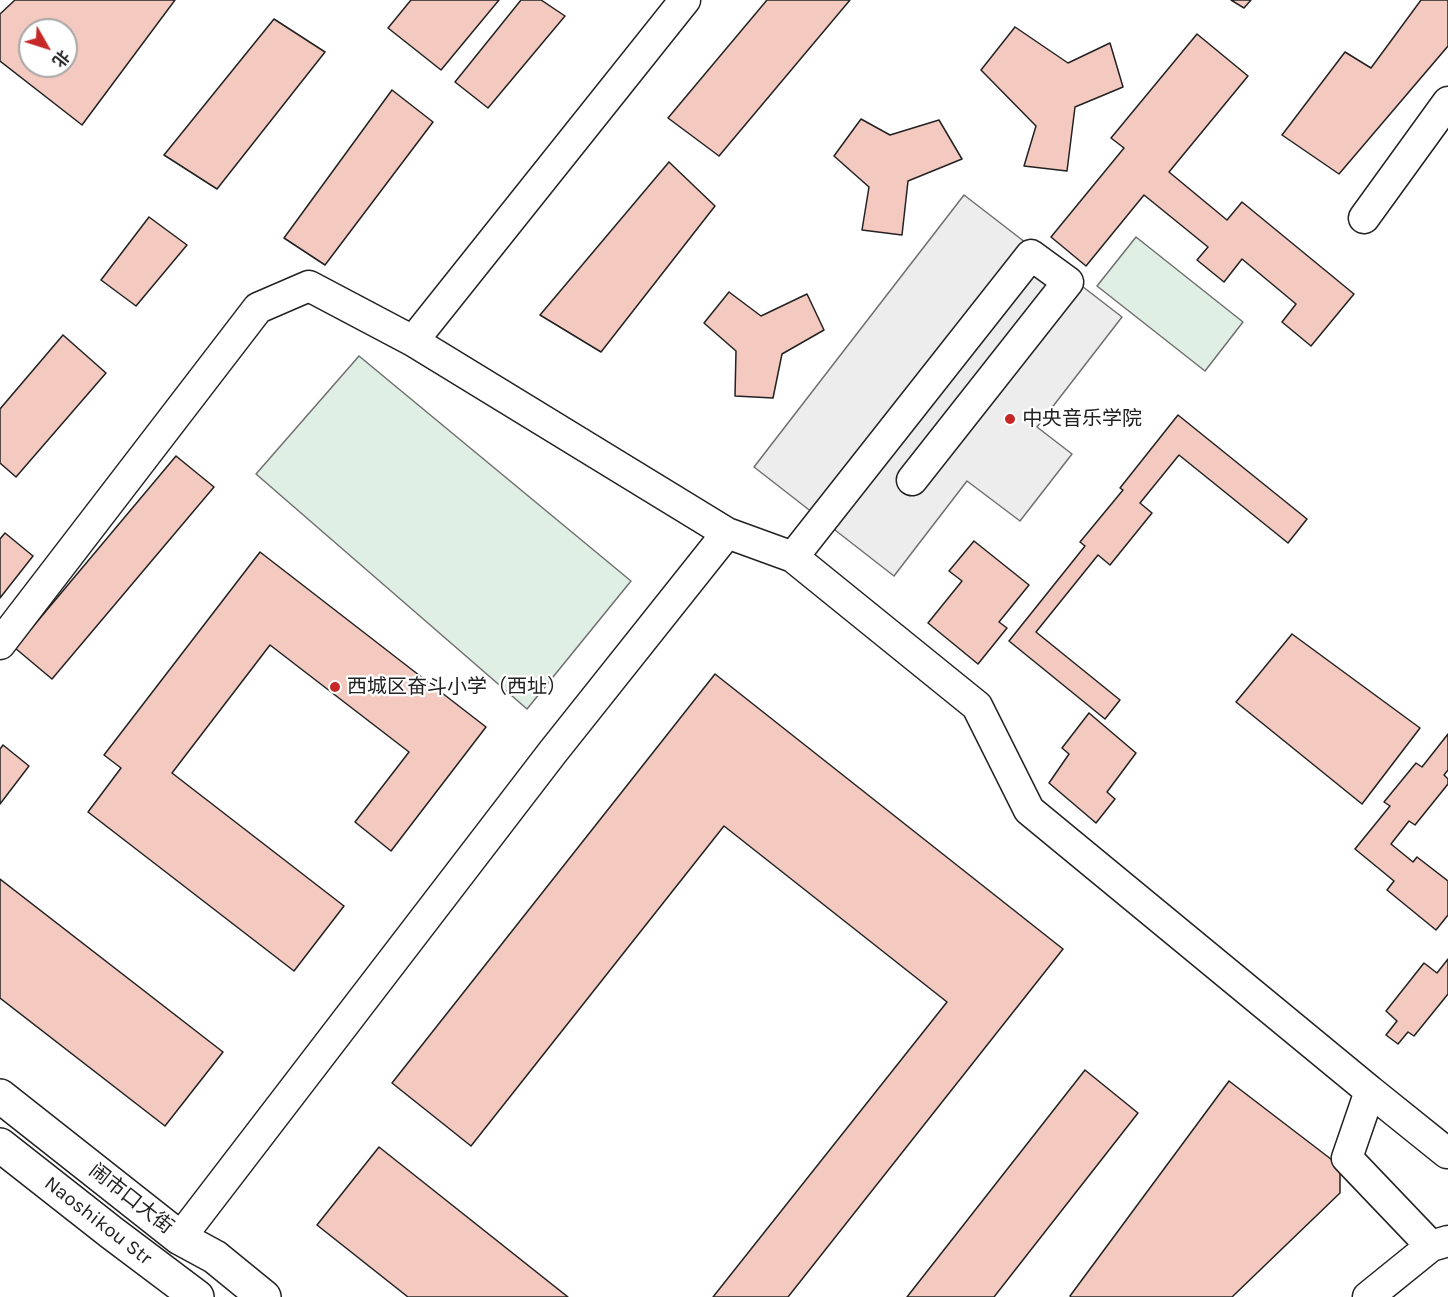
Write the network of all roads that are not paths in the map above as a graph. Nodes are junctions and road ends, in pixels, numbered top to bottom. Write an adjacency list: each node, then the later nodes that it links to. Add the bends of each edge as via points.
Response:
1 (685, 0): 4 (street)
2 (1448, 102): 3 (street)
3 (1364, 218)
4 (413, 341): 6 (street); 8 (street, via 309,286 258,308)
5 (912, 480): 7 (street, via 1068,282 1031,255)
6 (727, 533): 7 (street); 13 (street, via 552,753)
7 (793, 557): 9 (street, via 977,706 1029,810)
8 (0, 644)
9 (1371, 1091): 12 (street); 14 (street, via 1347,1158)
10 (0, 1096): 13 (main road, 闹市口大街)
11 (0, 1145): 15 (main road, Naoshikou Str)
12 (1448, 1152)
13 (180, 1238): 16 (main road, 闹市口大街, via 215,1257)
14 (1440, 1244): 17 (street)
15 (197, 1297)
16 (264, 1297)
17 (1368, 1297)

